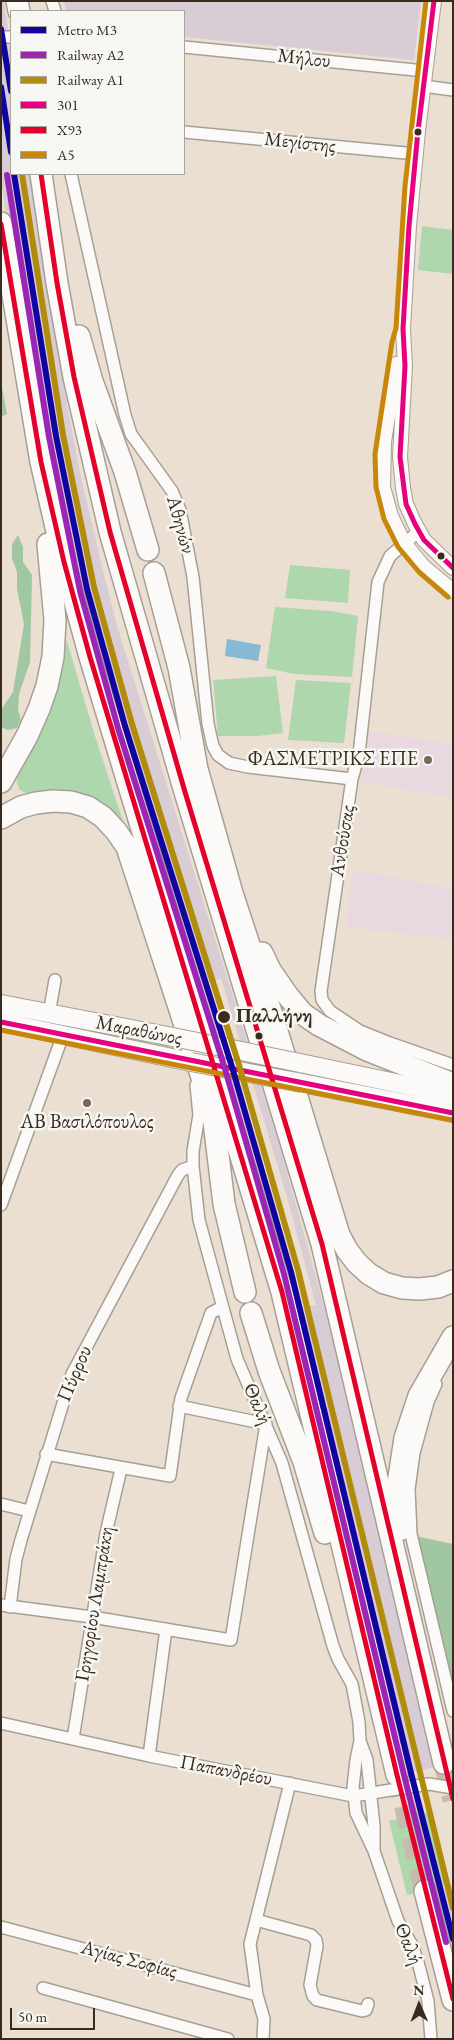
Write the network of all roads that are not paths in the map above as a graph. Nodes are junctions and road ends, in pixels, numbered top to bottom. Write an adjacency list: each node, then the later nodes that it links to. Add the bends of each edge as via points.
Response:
1 (434, 1): 3 (street)
2 (185, 47): 3 (street, Μήλου)
3 (425, 71): 4 (street)
4 (423, 86): 5 (street); 7 (street)
5 (453, 90)
6 (185, 132): 7 (street, Μεγίστης)
7 (416, 154): 12 (street)
8 (41, 175): 51 (highway, via 56,283 74,377 110,532 322,1244)
9 (47, 175): 16 (highway, via 80,340)
10 (71, 175): 20 (street, Αθηνών, via 131,434 172,491 180,510 193,577 212,746 229,763)
11 (1, 223): 13 (highway)
12 (403, 329): 14 (street, via 400,472 406,504); 15 (street, via 382,454 383,487 390,516)
13 (42, 462): 21 (highway, via 55,620 53,657 39,710); 39 (highway, via 64,562 90,657 282,1292 397,1775 367,1689 318,1508)
14 (419, 531): 15 (street, Ανθούσας); 17 (street)
15 (404, 543): 19 (street, via 424,567); 20 (street, Ανθούσας, via 390,556 378,582 359,754)
16 (148, 550)
17 (453, 568)
18 (154, 573): 23 (highway, via 179,668 193,753)
19 (453, 591)
20 (352, 779): 30 (street, Ανθούσας, via 322,1000 330,1011 360,1030)
21 (1, 782)
22 (1, 818): 37 (highway, via 36,803 71,802 88,807 103,817 127,847 208,1099 224,1204)
23 (216, 831): 31 (highway, via 270,970 304,1014 346,1040); 36 (highway, via 232,893 336,1225 347,1250 369,1274 393,1286 429,1289)
24 (54, 980): 26 (street)
25 (1, 1004): 26 (main road, Μαραθώνος)
26 (50, 1014): 32 (main road, Μαραθώνος, bridge)
27 (1, 1022): 28 (main road, Μαραθώνος)
28 (63, 1035): 29 (main road, Μαραθώνος); 35 (street)
29 (191, 1062): 33 (main road, Μαραθώνος, bridge); 34 (street, Θαλή, via 199,1115)
30 (453, 1065)
31 (453, 1084)
32 (453, 1095)
33 (453, 1113)
34 (193, 1166): 38 (street, Θαλή, via 198,1220); 44 (street, Πύρρου, via 178,1175 78,1360)
35 (1, 1205)
36 (453, 1281)
37 (246, 1292)
38 (222, 1307): 42 (street, via 211,1313); 43 (street, Θαλή, via 237,1359)
39 (251, 1313)
40 (453, 1338): 51 (highway, via 415,1406 399,1472 400,1529)
41 (453, 1356): 52 (street, via 428,1402 421,1426 411,1470 409,1511 415,1557)
42 (179, 1406): 43 (street); 45 (street, via 170,1476)
43 (266, 1424): 50 (street, via 231,1640); 55 (street, Θαλή, via 282,1463 332,1646 352,1684)
44 (46, 1454): 45 (street); 47 (street, Πύρρου)
45 (121, 1469): 49 (street, Γρηγορίου Λαμπράκη)
46 (1, 1504): 47 (street)
47 (30, 1511): 48 (street, Πύρρου)
48 (6, 1606): 49 (street)
49 (92, 1617): 50 (street); 54 (street, Γρηγορίου Λαμπράκη)
50 (166, 1629): 56 (street)
51 (422, 1671): 57 (highway)
52 (453, 1711)
53 (1, 1723): 54 (street, Παπανδρέου)
54 (74, 1739): 56 (street, Παπανδρέου)
55 (360, 1741): 60 (street, Θαλή, via 367,1760); 61 (street, Θαλή)
56 (149, 1756): 58 (street, Παπανδρέου)
57 (444, 1763)
58 (290, 1783): 61 (street, Παπανδρέου); 64 (street)
59 (453, 1788): 60 (street, Παπανδρέου, via 429,1784)
60 (370, 1794): 61 (street, Παπανδρέου); 62 (street, Θαλή)
61 (353, 1796): 62 (street, Θαλή, via 362,1828)
62 (374, 1851): 72 (street, Θαλή, via 398,1921 418,1962 428,2000)
63 (426, 1891): 68 (highway)
64 (256, 1920): 67 (street, via 250,1944); 69 (street, via 311,1935 316,1940 310,1985 317,2000 362,2011)
65 (1, 1927): 67 (street, Αγίας Σοφίας)
66 (43, 1988): 70 (street)
67 (257, 1995): 71 (street, via 264,2018)
68 (453, 2000)
69 (368, 2004)
70 (228, 2039)
71 (262, 2039)
72 (431, 2039)

